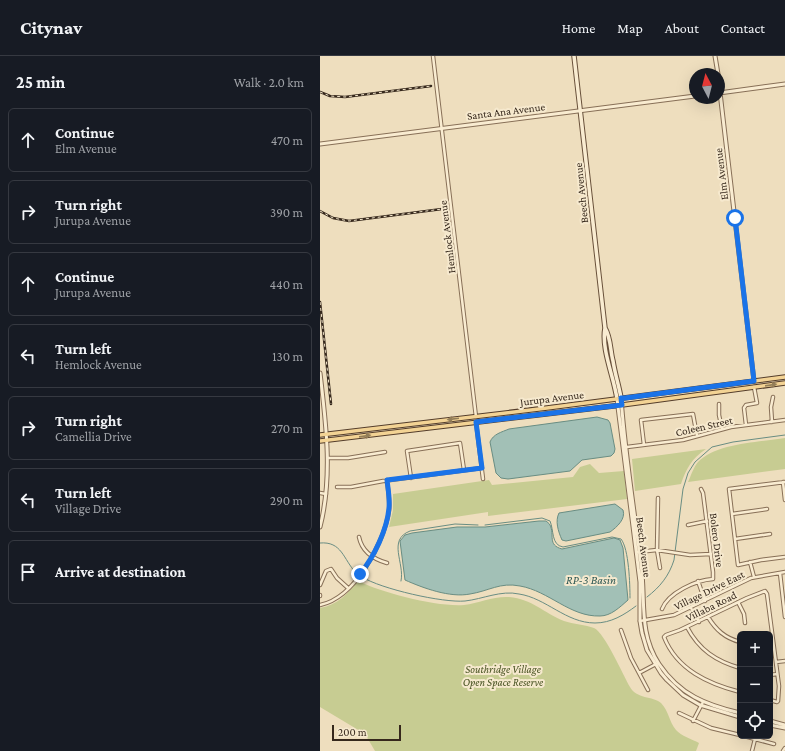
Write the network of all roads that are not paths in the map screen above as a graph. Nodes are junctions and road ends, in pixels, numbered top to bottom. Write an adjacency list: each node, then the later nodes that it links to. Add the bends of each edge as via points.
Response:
1 (433, 56): 10 (street, Hemlock Avenue)
2 (574, 56): 9 (main road, Beech Avenue)
3 (715, 56): 4 (street)
4 (717, 68)
5 (785, 84): 6 (street)
6 (725, 92)
7 (689, 97): 9 (street, Santa Ana Avenue)
8 (720, 104): 14 (street, Elm Avenue)
9 (580, 110): 10 (street, Santa Ana Avenue); 18 (main road, Beech Avenue, via 606,328 618,381)
10 (442, 128): 11 (street, Santa Ana Avenue); 21 (street, Hemlock Avenue)
11 (320, 144)
12 (320, 373): 27 (street)
13 (785, 377): 14 (main road, Jurupa Avenue)
14 (754, 381): 18 (main road, Jurupa Avenue)
15 (785, 383): 16 (main road, Jurupa Avenue, one-way to 15)
16 (754, 387): 20 (main road, Jurupa Avenue); 25 (street, via 757,403 744,408)
17 (773, 397): 24 (street)
18 (619, 399): 20 (street, Beech Avenue); 21 (main road, Jurupa Avenue)
19 (719, 404): 26 (street)
20 (620, 405): 23 (main road, Jurupa Avenue); 33 (street, Beech Avenue); 57 (street, Beech Avenue)
21 (476, 417): 27 (main road, Jurupa Avenue, one-way to 27)
22 (785, 420): 24 (street, Coleen Street)
23 (476, 422): 30 (main road, Jurupa Avenue, one-way to 23); 36 (street)
24 (772, 422): 25 (street, Coleen Street)
25 (746, 425): 26 (street, Coleen Street)
26 (722, 429): 29 (street, Coleen Street)
27 (326, 434): 28 (main road, Jurupa Avenue); 30 (street)
28 (320, 435)
29 (697, 436): 32 (street, Coleen Street); 32 (street, via 694,414 641,420)
30 (327, 441): 31 (main road, Jurupa Avenue); 35 (street)
31 (320, 442)
32 (644, 445): 33 (street, Coleen Street)
33 (627, 447): 57 (street, Beech Avenue)
34 (385, 452): 35 (street)
35 (328, 458): 45 (street)
36 (482, 468): 37 (street); 39 (street)
37 (464, 470): 38 (street); 38 (street, via 460,443 407,451)
38 (411, 478): 40 (street)
39 (483, 479)
40 (387, 480): 42 (street, via 350,487); 59 (street, via 389,512)
41 (784, 482): 47 (street); 49 (street, via 729,489)
42 (337, 486)
43 (702, 489): 50 (street, Bolero Drive)
44 (320, 493): 45 (street)
45 (327, 494): 52 (street)
46 (658, 498): 56 (street)
47 (785, 500)
48 (767, 509): 49 (street)
49 (732, 514): 55 (street)
50 (707, 521): 51 (street); 58 (street, Bolero Drive)
51 (688, 525)
52 (320, 526)
53 (770, 534): 55 (street)
54 (359, 537): 59 (street, via 363,548)
55 (735, 539): 61 (street, via 738,565)
56 (657, 550): 57 (street); 58 (street, via 695,555); 63 (street)
57 (638, 552): 77 (street, Beech Avenue)
58 (711, 554): 67 (street, Bolero Drive, via 713,579)
59 (372, 556): 62 (street); 69 (street)
60 (785, 556): 61 (street)
61 (750, 562): 66 (street)
62 (387, 563)
63 (660, 568)
64 (785, 572): 65 (street, Village Drive East)
65 (780, 573): 66 (street, Village Drive East); 76 (street)
66 (754, 577): 70 (street, Village Drive East)
67 (698, 581): 70 (street); 74 (street, Bolero Drive, via 677,593)
68 (320, 585): 69 (street, via 326,571 330,569)
69 (348, 588): 72 (street, via 336,600)
70 (705, 601): 73 (street, Village Drive East)
71 (738, 602): 75 (street, Villaba Road); 79 (street); 83 (street, Villaba Road, via 765,591)
72 (320, 605)
73 (691, 608): 77 (street, Village Drive East, via 671,616); 78 (street)
74 (662, 610)
75 (708, 617): 78 (street, Villaba Road); 82 (street, via 722,634)
76 (785, 617)
77 (642, 621): 86 (street, Beech Avenue, via 644,642)
78 (699, 622): 80 (street, Villaba Road)
79 (745, 623)
80 (687, 627): 87 (street, via 695,641 709,655); 92 (street, Villaba Road, via 664,637 678,659 698,676)
81 (621, 630): 88 (street)
82 (737, 641)
83 (774, 648): 85 (street)
84 (785, 660): 85 (street)
85 (776, 662): 90 (street)
86 (657, 663): 88 (street); 94 (street, Beech Avenue, via 675,688)
87 (737, 667)
88 (639, 673): 91 (street)
89 (773, 674): 90 (street)
90 (777, 674): 93 (street, via 779,699 777,702)
91 (648, 690)
92 (737, 691)
93 (773, 701)
94 (701, 704): 95 (street, Beech Avenue); 97 (street, Beech Avenue); 98 (street)
95 (737, 712)
96 (679, 713): 98 (street)
97 (737, 716)
98 (693, 721): 103 (street)
99 (773, 722): 100 (street)
100 (785, 724)
101 (773, 726): 102 (street)
102 (785, 728)
103 (737, 734)
104 (756, 739): 105 (street); 107 (street)
105 (774, 744)
106 (785, 748): 108 (street)
107 (752, 751)
108 (783, 751)

